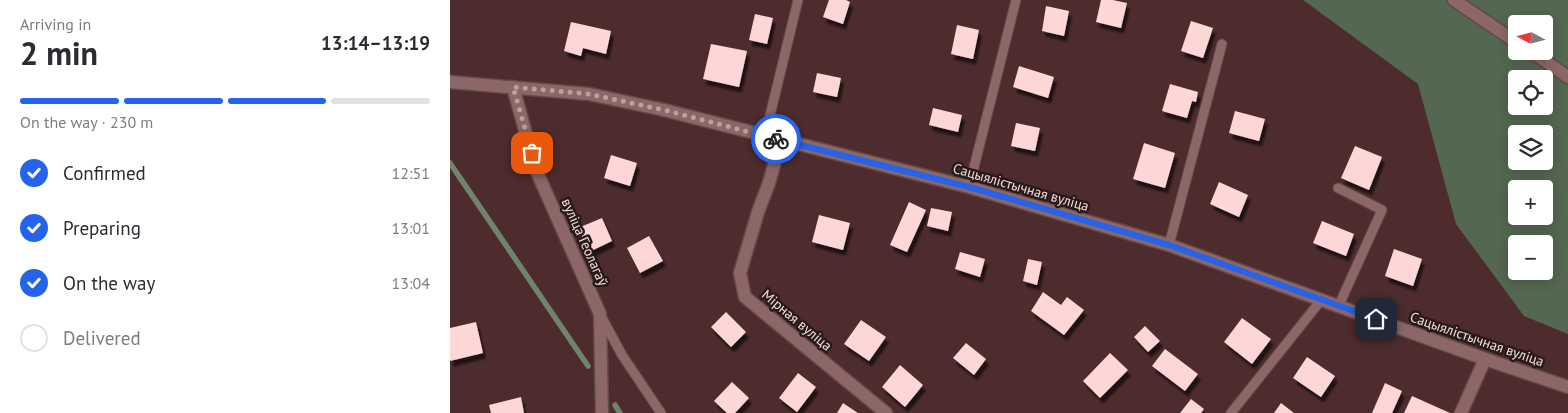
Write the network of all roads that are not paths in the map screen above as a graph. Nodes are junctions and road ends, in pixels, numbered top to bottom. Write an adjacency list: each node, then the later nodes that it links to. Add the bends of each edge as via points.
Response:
1 (798, 0): 10 (lane)
2 (1016, 0): 12 (lane)
3 (1454, 0): 4 (main road)
4 (1508, 37)
5 (1222, 44): 14 (lane)
6 (1543, 60): 7 (main road)
7 (1568, 77)
8 (450, 82): 9 (main road, Сацыялістычная вуліца)
9 (513, 87): 10 (main road, Сацыялістычная вуліца, via 589,94); 17 (main road, вуліца Геолагаў, via 536,170)
10 (765, 136): 11 (main road, Сацыялістычная вуліца)
11 (781, 140): 12 (main road, Сацыялістычная вуліца); 22 (main road, Мірная вуліца, via 740,273 745,297)
12 (969, 187): 14 (main road, Сацыялістычная вуліца)
13 (1338, 188): 16 (lane, via 1382,210)
14 (1169, 245): 15 (main road, Сацыялістычная вуліца)
15 (1322, 299): 16 (main road, Сацыялістычная вуліца); 23 (lane)
16 (1339, 305): 18 (main road, Сацыялістычная вуліца)
17 (600, 314): 20 (main road, вуліца Геолагаў); 21 (lane, via 622,356)
18 (1485, 359): 19 (main road, Сацыялістычная вуліца); 24 (main road)
19 (1568, 387)
20 (602, 413)
21 (661, 413)
22 (886, 413)
23 (1231, 413)
24 (1462, 413)

